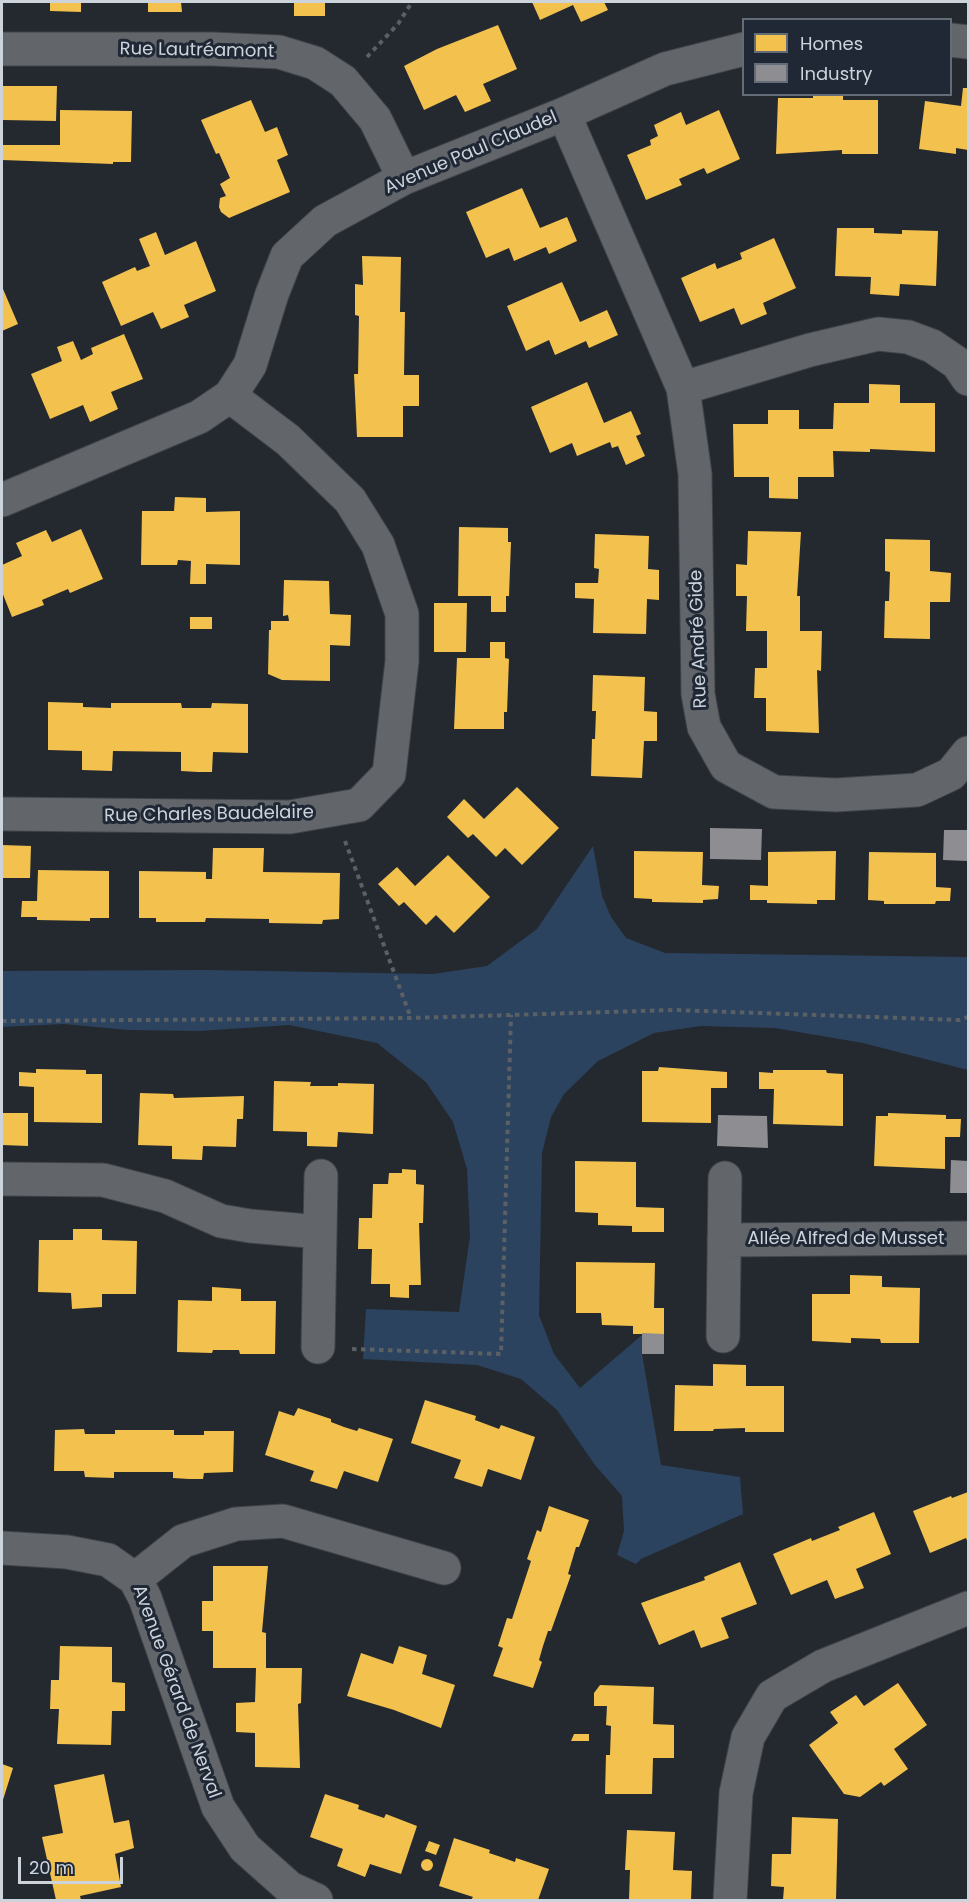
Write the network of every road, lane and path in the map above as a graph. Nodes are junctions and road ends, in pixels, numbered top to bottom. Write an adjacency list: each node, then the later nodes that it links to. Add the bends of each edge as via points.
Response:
1 (412, 2): 6 (path, via 398,24)
2 (952, 40): 3 (street)
3 (969, 42)
4 (2, 49): 6 (street, Rue Lautréamont, via 279,52 315,63)
5 (742, 50): 7 (street, Avenue Paul Claudel, via 665,69)
6 (343, 81): 8 (street, Rue Lautréamont, via 375,119)
7 (564, 114): 8 (street, Avenue Paul Claudel); 10 (street, Rue André Gide)
8 (404, 178): 11 (street, Avenue Paul Claudel, via 324,221 287,256 250,365)
9 (969, 379): 10 (street, via 957,363 932,346 908,337 878,334)
10 (683, 388): 13 (street, Rue André Gide, via 695,474 698,694 704,727 726,766 774,792 836,795 918,790 951,774)
11 (230, 396): 12 (street, Avenue Paul Claudel, via 199,417); 14 (street, Rue Charles Baudelaire, via 288,440 350,501 378,545 402,614 402,661 389,774 359,805)
12 (2, 500)
13 (969, 753)
14 (334, 811): 15 (street, Rue Charles Baudelaire, via 290,817); 18 (path)
15 (2, 814)
16 (511, 1015): 17 (path, via 674,1010 959,1020); 18 (path); 27 (path, via 501,1354)
17 (969, 1017)
18 (411, 1018): 19 (path)
19 (2, 1021)
20 (321, 1176): 23 (street)
21 (725, 1178): 25 (street, Allée Alfred de Musset)
22 (2, 1179): 23 (street, via 103,1180 165,1196 220,1221)
23 (320, 1232): 27 (street)
24 (969, 1238): 25 (street, Allée Alfred de Musset)
25 (724, 1240): 26 (street, Allée Alfred de Musset)
26 (723, 1336)
27 (318, 1347)
28 (2, 1548): 30 (street, Avenue Gérard de Nerval, via 67,1552 108,1560)
29 (444, 1568): 30 (street, via 283,1521 236,1524 183,1540)
30 (135, 1579): 32 (street, Avenue Gérard de Nerval, via 218,1807 245,1848 290,1888)
31 (969, 1608): 33 (street, via 823,1665 772,1696 748,1737 738,1782)
32 (316, 1900)
33 (730, 1900)

